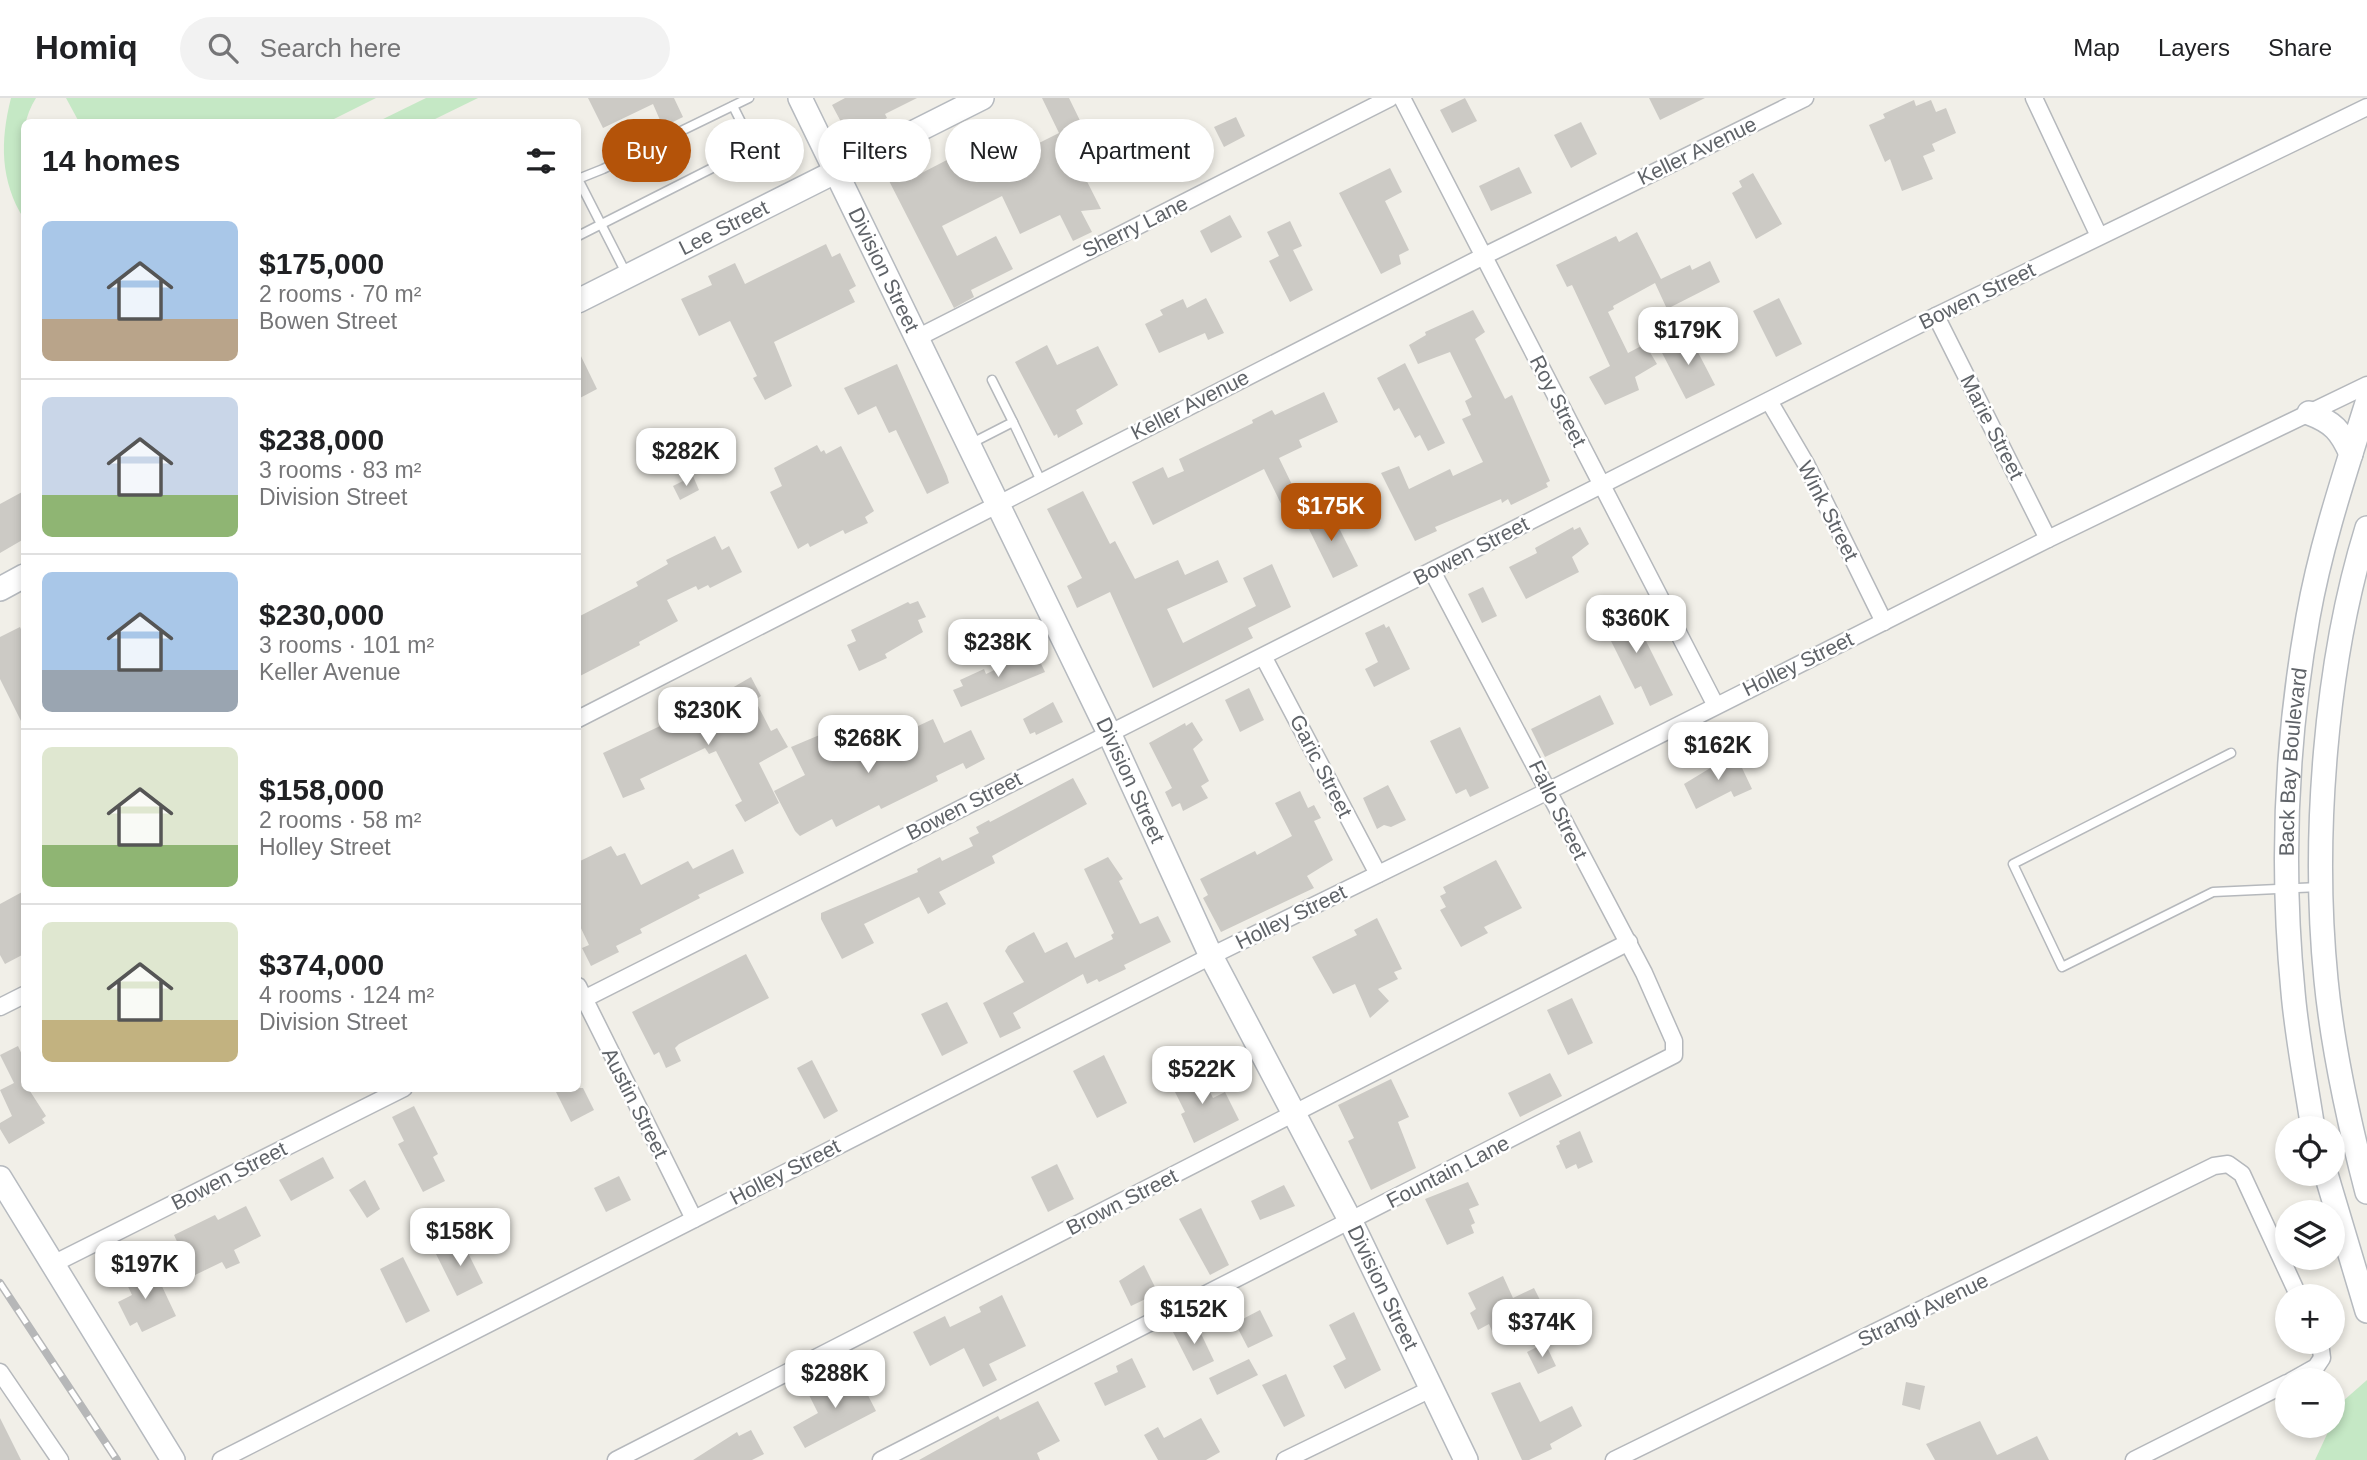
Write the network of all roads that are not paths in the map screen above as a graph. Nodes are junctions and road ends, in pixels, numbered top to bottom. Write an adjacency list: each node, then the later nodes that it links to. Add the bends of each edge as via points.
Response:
1 (749, 98): 8 (lane)
2 (800, 98): 11 (main road, Division Street)
3 (982, 98): 10 (main road, Lee Street)
4 (1390, 98): 23 (street, Sherry Lane)
5 (1402, 98): 19 (street, Roy Street)
6 (1805, 98): 19 (street, Keller Avenue)
7 (2034, 98): 18 (street)
8 (733, 106): 12 (lane); 16 (lane, via 747,134 742,153)
9 (2367, 107): 18 (street, Bowen Street)
10 (931, 124)
11 (818, 135)
12 (581, 178)
13 (818, 181): 20 (main road, Lee Street)
14 (841, 182): 23 (main road, Division Street)
15 (581, 185): 16 (lane)
16 (601, 225): 17 (lane); 20 (lane)
17 (581, 235)
18 (2099, 236): 22 (street, Bowen Street)
19 (1484, 256): 32 (street, Keller Avenue); 33 (street, Roy Street)
20 (627, 276): 21 (main road, Lee Street)
21 (581, 299)
22 (1936, 316): 26 (street, Bowen Street); 36 (street, Marie Street)
23 (918, 338): 30 (main road, Division Street)
24 (992, 380): 29 (lane)
25 (2367, 385): 28 (street, Holley Street)
26 (1769, 401): 33 (street, Bowen Street); 40 (street, Wink Street, via 1806,464)
27 (2367, 403): 31 (main road, Back Bay Boulevard)
28 (2309, 413): 31 (main road, via 2334,424); 36 (street, Holley Street)
29 (1013, 422): 30 (lane); 32 (lane)
30 (970, 444): 34 (main road, Division Street)
31 (2351, 454): 48 (main road, Back Bay Boulevard, via 2308,615 2296,699)
32 (1041, 481): 34 (street, Keller Avenue)
33 (1601, 486): 37 (street, Bowen Street); 42 (street, Roy Street)
34 (997, 503): 43 (street, Keller Avenue); 44 (main road, Division Street)
35 (2367, 528): 49 (main road, Back Bay Boulevard, via 2332,694)
36 (2048, 539): 40 (street, Holley Street)
37 (1432, 571): 41 (street, Bowen Street); 46 (street, Fallo Street)
38 (21, 578): 39 (main road)
39 (0, 589)
40 (1884, 622): 42 (street, Holley Street)
41 (1264, 658): 44 (street, Bowen Street); 47 (street, Garic Street)
42 (1715, 704): 46 (street, Holley Street)
43 (581, 717)
44 (1110, 733): 51 (main road, Division Street); 53 (street, Bowen Street)
45 (2231, 753): 48 (lane, via 2012,864 2062,967 2213,892)
46 (1550, 790): 47 (street, Holley Street); 50 (street, Fallo Street)
47 (1378, 874): 51 (street, Holley Street)
48 (2288, 887): 49 (lane); 59 (main road, Back Bay Boulevard, via 2293,992)
49 (2323, 887): 62 (main road, Back Bay Boulevard, via 2326,979 2348,1121)
50 (1629, 942): 56 (street, Fallo Street); 58 (street, Brown Street)
51 (1211, 956): 58 (main road, Division Street); 63 (street, Holley Street)
52 (21, 996): 55 (street)
53 (581, 996)
54 (581, 998): 63 (street, Austin Street)
55 (0, 1007)
56 (1675, 1052): 64 (street, Fountain Lane)
57 (396, 1092): 65 (street, Bowen Street)
58 (1293, 1114): 64 (main road, Division Street); 74 (street, Brown Street)
59 (2311, 1116)
60 (0, 1178): 65 (main road)
61 (2330, 1186): 67 (main road)
62 (2367, 1192)
63 (694, 1219): 73 (street, Holley Street)
64 (1351, 1222): 69 (main road, Division Street); 75 (street, Fountain Lane)
65 (53, 1264): 72 (main road)
66 (2293, 1284): 78 (street, Strangi Avenue, via 2242,1174 2231,1166 2214,1166)
67 (2367, 1311)
68 (0, 1372): 71 (street)
69 (1433, 1388): 76 (street); 77 (main road, Division Street)
70 (2275, 1389): 79 (street)
71 (60, 1460)
72 (173, 1460)
73 (221, 1460)
74 (616, 1460)
75 (881, 1460)
76 (1285, 1460)
77 (1466, 1460)
78 (1614, 1460)
79 (2134, 1460)

